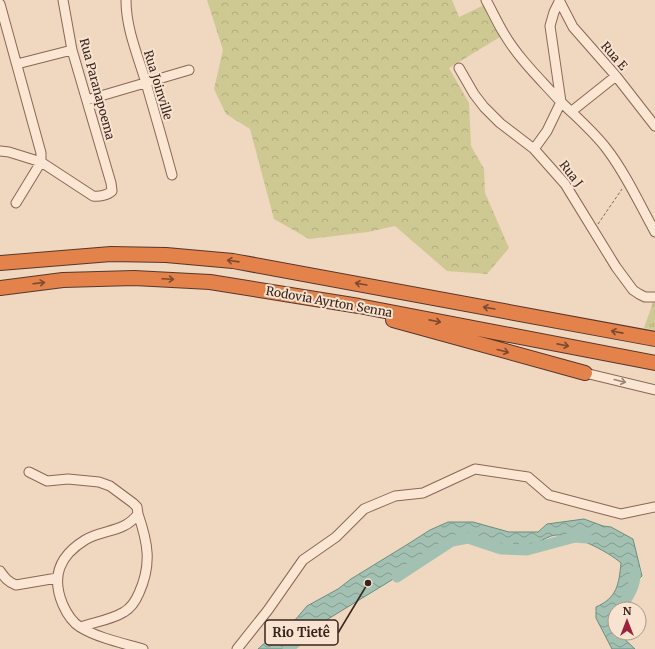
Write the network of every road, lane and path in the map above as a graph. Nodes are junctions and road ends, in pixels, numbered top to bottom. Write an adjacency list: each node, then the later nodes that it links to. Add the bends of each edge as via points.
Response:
1 (63, 0): 7 (street, Rua Paranapoema)
2 (70, 0): 7 (street)
3 (126, 0): 15 (street, Rua Joinville, via 134,46)
4 (486, 0): 17 (street, via 511,44)
5 (559, 1): 14 (street, Rua E, via 573,27); 17 (street, via 550,26)
6 (0, 4): 8 (street)
7 (65, 10): 10 (street, Rua Paranapoema)
8 (6, 29): 9 (street); 11 (street)
9 (0, 38)
10 (72, 50): 11 (street); 16 (street, Rua Paranapoema)
11 (16, 64): 22 (street, via 41,153)
12 (459, 68): 20 (street, Rua J, via 484,107)
13 (190, 70): 15 (street)
14 (616, 76): 18 (street); 19 (street, Rua E)
15 (146, 83): 16 (street); 23 (street, Rua Joinville)
16 (87, 100): 22 (street, Rua Paranapoema, via 111,183 110,193 93,196)
17 (561, 102): 18 (street); 20 (street, via 547,131)
18 (572, 111): 24 (street, via 607,149)
19 (655, 126)
20 (534, 149): 26 (street, Rua J, via 565,184)
21 (0, 151): 22 (street)
22 (41, 162): 25 (street)
23 (172, 175)
24 (627, 182): 26 (path); 27 (street)
25 (16, 203)
26 (593, 231): 30 (street, Rua J, via 633,290 645,296)
27 (655, 232)
28 (0, 263): 32 (highway, Rodovia Ayrton Senna, one-way to 28, via 233,261 166,255 111,254)
29 (0, 288): 31 (highway, Rodovia Ayrton Senna, one-way to 31, via 63,280 176,280 210,282)
30 (655, 297)
31 (359, 306): 33 (highway, Rodovia Ayrton Senna, one-way to 33); 34 (highway, one-way to 34, via 400,323)
32 (655, 339)
33 (655, 363)
34 (585, 373): 35 (street, one-way to 35)
35 (655, 390)
36 (29, 472): 38 (street, via 47,481 68,479 110,486 133,503)
37 (655, 507): 43 (street, via 621,514 550,496 528,477 475,469 423,492 395,496 364,509 336,536 303,560)
38 (138, 514): 40 (street, via 131,523 96,535 76,547 66,555); 41 (street, via 146,536 148,559 143,583 135,602 125,612 110,619)
39 (0, 571): 40 (street, via 5,579 16,584)
40 (57, 578): 41 (street, via 67,613)
41 (80, 627): 42 (street, via 93,634)
42 (143, 649)
43 (237, 649)

